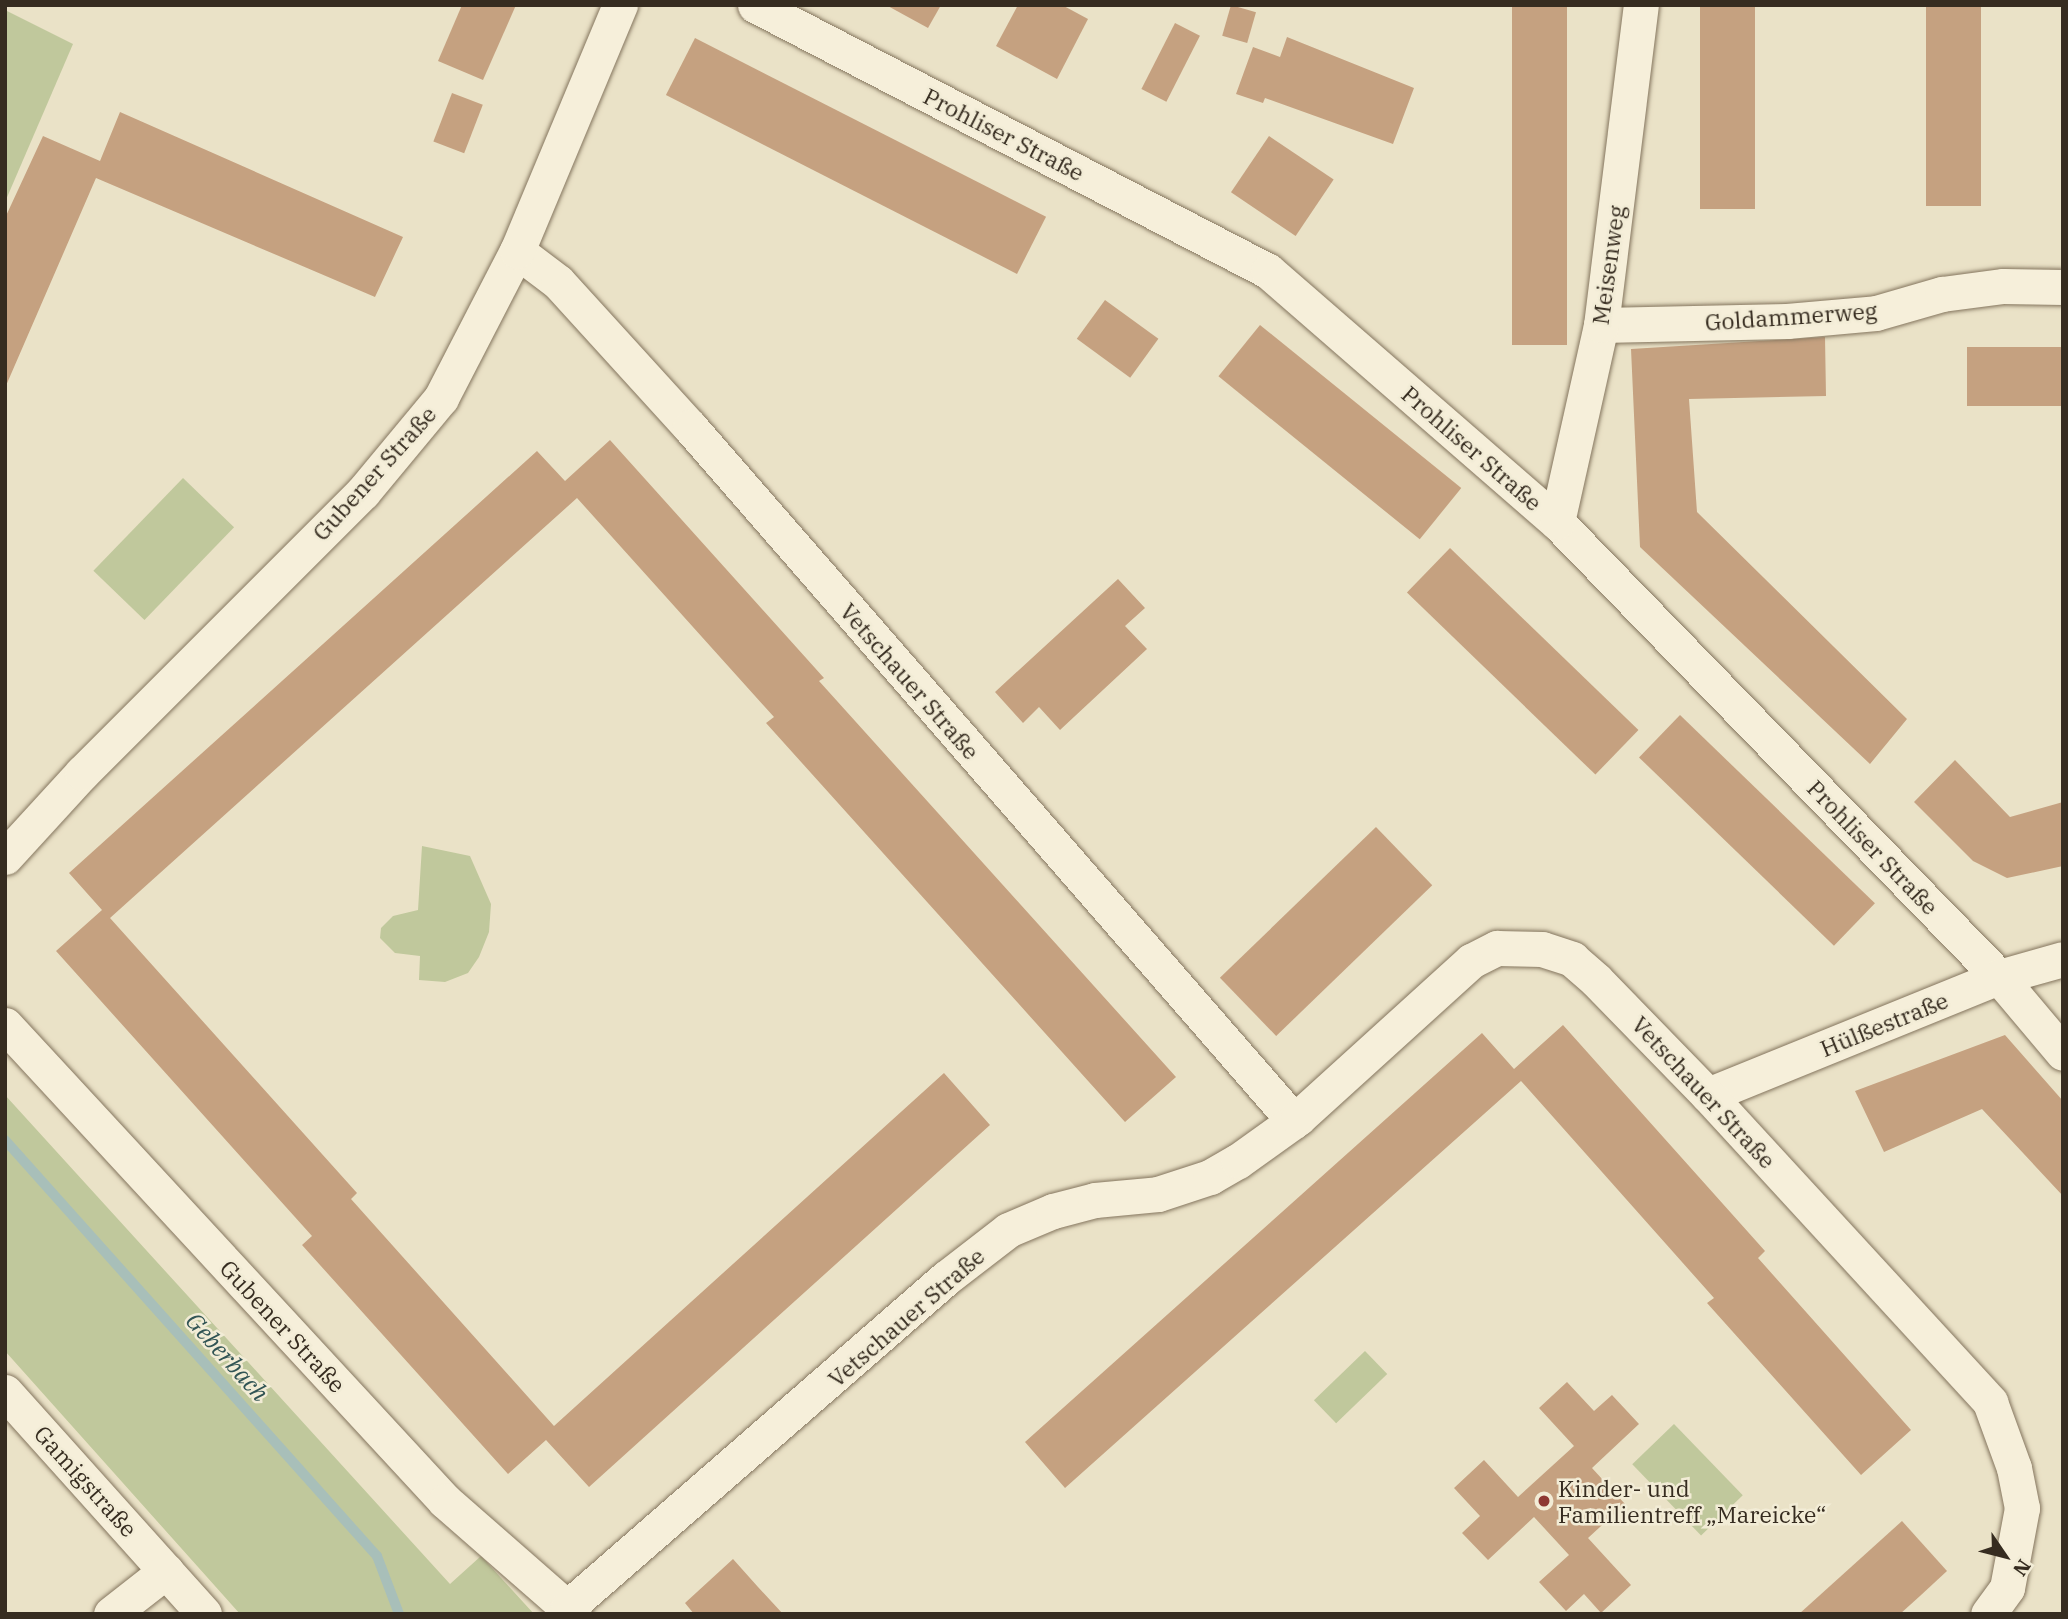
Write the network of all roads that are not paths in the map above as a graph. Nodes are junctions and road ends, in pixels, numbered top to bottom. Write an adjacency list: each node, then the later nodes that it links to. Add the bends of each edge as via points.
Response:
1 (620, 5): 4 (street, Gubener Straße)
2 (755, 5): 7 (street, Prohliser Straße, via 1268,271)
3 (1641, 5): 6 (street, Meisenweg)
4 (517, 251): 8 (street, Gubener Straße, via 440,398 389,463); 14 (street, Vetschauer Straße, via 558,282 690,428)
5 (2063, 287): 6 (street, Goldammerweg, via 1966,290 1875,313 1787,321)
6 (1601, 324): 7 (street, Meisenweg)
7 (1557, 522): 10 (street, Prohliser Straße)
8 (5, 857)
9 (2063, 960): 10 (street, Hülßestraße)
10 (1999, 977): 12 (street, Prohliser Straße); 13 (street, Hülßestraße)
11 (5, 1025): 17 (street, Gubener Straße, via 445,1501)
12 (2063, 1053)
13 (1708, 1095): 14 (street, Vetschauer Straße, via 1572,959 1542,949 1497,948 1471,961); 20 (street, Vetschauer Straße, via 1990,1402 2014,1468 2022,1508 2007,1588)
14 (1294, 1121): 17 (street, Vetschauer Straße, via 1210,1177 1158,1194 1063,1208 1008,1230 946,1278)
15 (5, 1392): 16 (street, Gamigstraße)
16 (166, 1571): 18 (street); 19 (street, Gamigstraße)
17 (571, 1611)
18 (111, 1614)
19 (204, 1614)
20 (1988, 1614)

